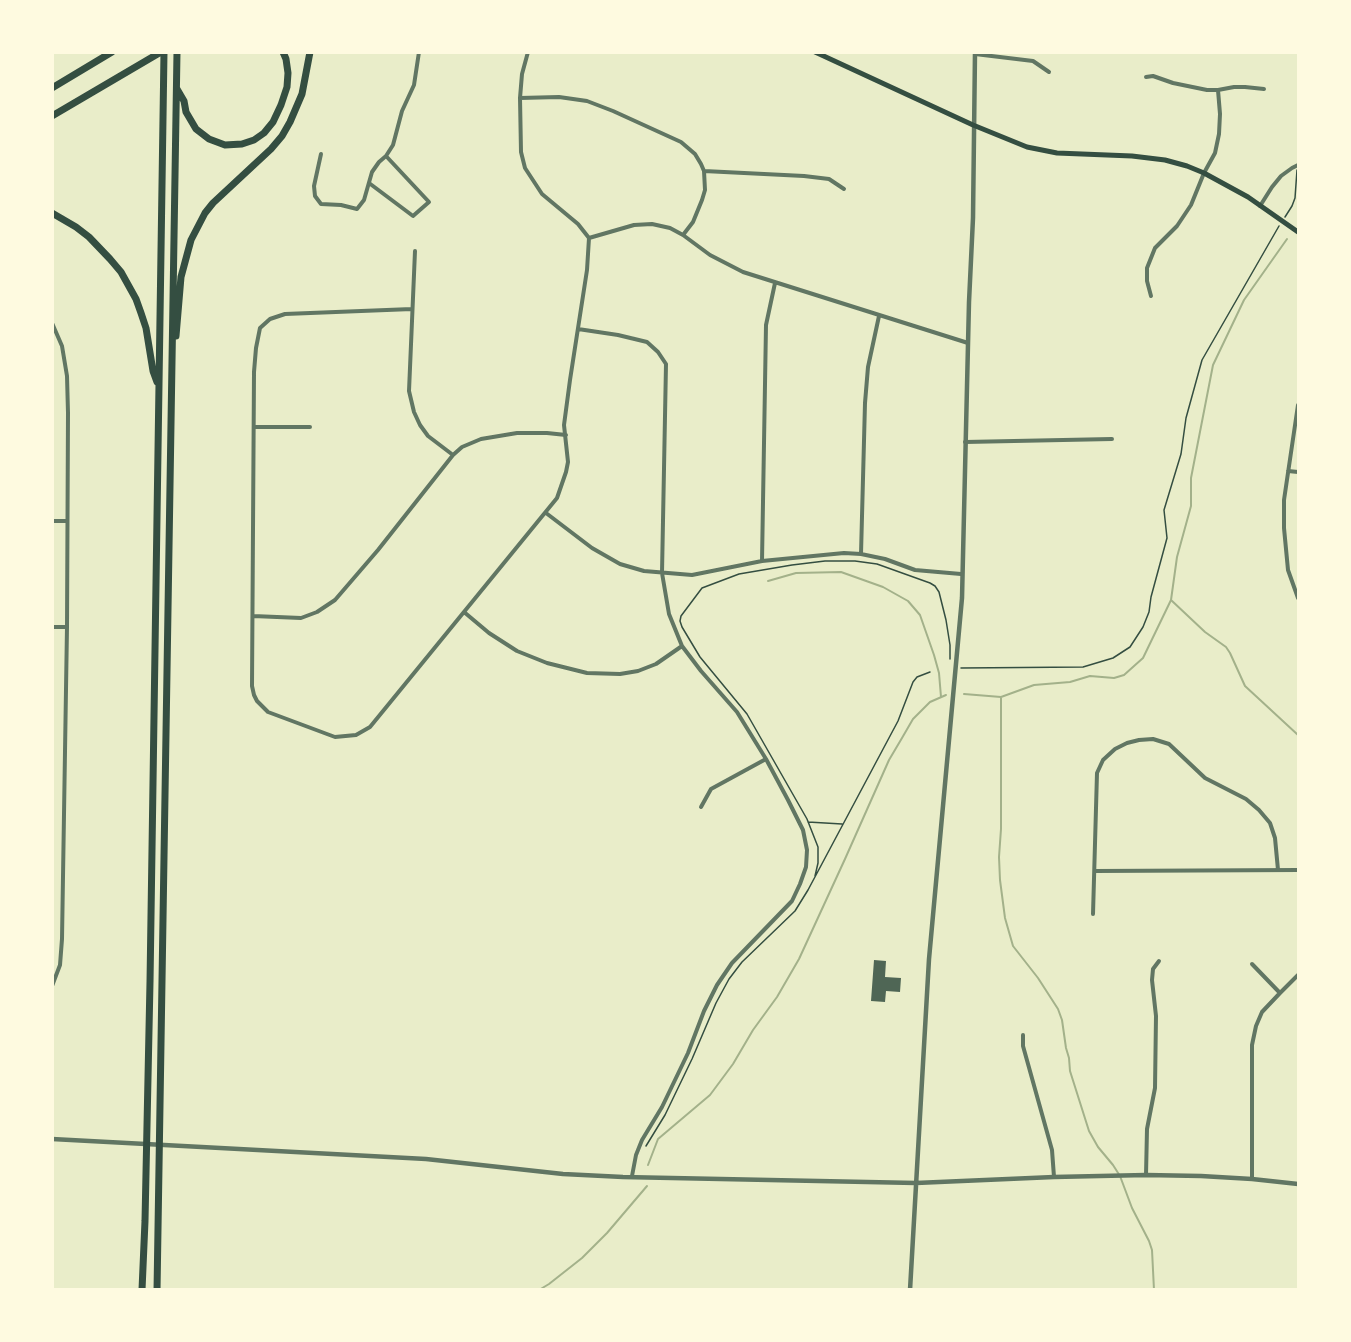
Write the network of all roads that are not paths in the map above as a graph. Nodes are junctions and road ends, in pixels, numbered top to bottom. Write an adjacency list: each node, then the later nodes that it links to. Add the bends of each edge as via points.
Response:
1 (112, 52): 13 (highway)
2 (163, 52): 17 (highway); 40 (highway)
3 (177, 52): 12 (highway)
4 (283, 52): 12 (highway, via 288,73 281,105 264,133 242,144 225,145 196,129)
5 (310, 52): 39 (highway, via 302,94 282,136 213,203 191,240 181,277)
6 (418, 52): 20 (street, via 414,85)
7 (528, 52): 16 (street)
8 (815, 52): 18 (main road)
9 (975, 53): 10 (street, via 1033,61); 18 (street)
10 (1049, 72)
11 (1146, 76): 15 (street)
12 (176, 87): 39 (highway)
13 (52, 88)
14 (1264, 89): 15 (street)
15 (1218, 90): 23 (street, via 1219,134 1215,153)
16 (520, 98): 22 (street, via 559,97 587,101 613,111 681,142 695,154); 30 (street, via 525,168 542,194)
17 (52, 116)
18 (973, 125): 23 (main road, via 1027,147 1057,153 1165,160); 38 (street)
19 (321, 154): 24 (street, via 314,186 321,204 357,209)
20 (386, 156): 24 (street, via 372,172); 24 (street, via 429,202 413,216)
21 (1298, 166): 26 (street, via 1281,176)
22 (704, 171): 25 (street, via 829,179); 29 (street, via 702,200)
23 (1204, 173): 26 (main road); 33 (street, via 1191,205 1155,248 1147,268)
24 (369, 183)
25 (844, 189)
26 (1260, 206): 28 (main road)
27 (52, 213): 40 (highway, via 89,237 125,279 146,328)
28 (1299, 232)
29 (683, 236): 30 (street, via 652,224); 32 (street, via 743,272)
30 (589, 238): 37 (street)
31 (415, 251): 34 (street)
32 (776, 283): 35 (street); 54 (street, via 766,325)
33 (1151, 296)
34 (412, 309): 42 (street, via 285,314 270,319 260,328 256,348); 47 (street, via 409,391 414,412 428,436)
35 (879, 316): 38 (street); 53 (street, via 865,403)
36 (52, 324): 52 (street, via 62,346 67,376)
37 (578, 329): 44 (street, via 564,425); 55 (street, via 647,342 666,363)
38 (968, 343): 46 (street)
39 (172, 368): 83 (highway)
40 (159, 388): 82 (highway)
41 (1299, 405): 48 (street)
42 (255, 427): 43 (street); 59 (street)
43 (310, 427)
44 (566, 435): 47 (street, via 518,433 481,439); 50 (street, via 566,472 557,498)
45 (1112, 439): 46 (street)
46 (965, 442): 56 (street)
47 (453, 455): 59 (street, via 335,600 301,618)
48 (1288, 471): 49 (street); 57 (street, via 1284,528 1288,570)
49 (1299, 472)
50 (546, 513): 55 (street, via 620,564); 58 (street)
51 (52, 521): 52 (street)
52 (66, 521): 61 (street)
53 (861, 554): 54 (street); 56 (street, via 915,570)
54 (762, 561): 55 (street, via 692,575)
55 (662, 573): 62 (street, via 669,614)
56 (961, 574): 80 (street, via 929,958)
57 (1299, 598)
58 (464, 612): 59 (street, via 370,727 356,735 335,737 268,712 257,701 252,686); 62 (street, via 517,651 587,673 638,671)
59 (253, 616)
60 (52, 627): 61 (street)
61 (67, 627): 72 (street, via 62,939 60,966)
62 (682, 646): 63 (street, via 737,712)
63 (766, 759): 64 (street, via 711,789); 77 (street, via 802,830 806,867 792,901 732,963 717,985 662,1107 642,1140)
64 (702, 807)
65 (1278, 870): 66 (street); 67 (street); 67 (street, via 1275,838 1270,823 1259,810 1205,778 1169,744 1154,739 1115,749 1097,772)
66 (1299, 870)
67 (1095, 871): 68 (street)
68 (1093, 914)
69 (1159, 961): 76 (street, via 1152,980 1155,1088 1145,1148)
70 (1252, 964): 73 (street)
71 (1299, 975): 73 (street)
72 (52, 986)
73 (1280, 993): 79 (street, via 1262,1012 1252,1045)
74 (1023, 1035): 78 (street, via 1052,1150)
75 (52, 1139): 77 (street, via 426,1159)
76 (1146, 1175): 78 (street); 79 (street)
77 (632, 1176): 80 (street)
78 (1054, 1177): 80 (street)
79 (1252, 1179): 81 (street)
80 (916, 1183): 84 (street)
81 (1299, 1184)
82 (142, 1290)
83 (157, 1290)
84 (910, 1290)

